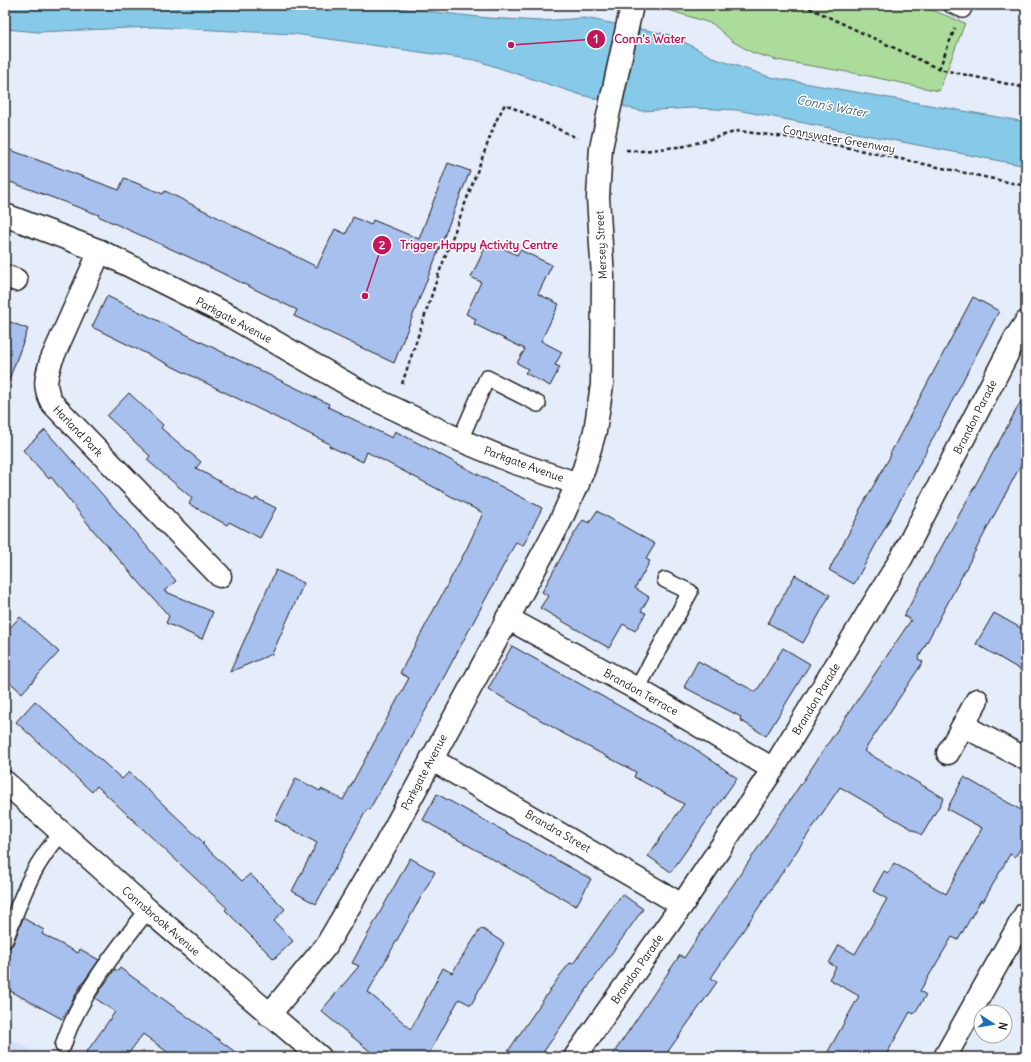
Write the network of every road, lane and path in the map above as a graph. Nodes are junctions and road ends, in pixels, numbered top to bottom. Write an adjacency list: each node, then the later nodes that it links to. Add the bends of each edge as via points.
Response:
1 (632, 5): 6 (street, Mersey Street)
2 (803, 5): 4 (path)
3 (960, 6): 4 (path)
4 (939, 69): 5 (path)
5 (1026, 88)
6 (602, 141): 7 (path, Connswater Greenway, via 642,151 686,146 738,131 817,141); 12 (path, Connswater Greenway, via 563,132 505,104 440,273); 14 (street, Mersey Street, via 598,197 603,277 602,385 595,431)
7 (1026, 186)
8 (5, 215): 9 (street, Parkgate Avenue)
9 (100, 251): 12 (street, Parkgate Avenue, via 232,317 368,396); 15 (street, Harland Park, via 51,361 46,379 46,392 52,403)
10 (1026, 322): 24 (street, Brandon Parade, via 902,557)
11 (538, 404): 13 (lane, via 487,378)
12 (394, 408): 13 (street, Parkgate Avenue)
13 (460, 440): 14 (street, Parkgate Avenue, via 513,462)
14 (578, 484): 17 (street, Parkgate Avenue)
15 (220, 576)
16 (665, 580): 18 (lane, via 690,592)
17 (507, 618): 18 (street, Brandon Terrace); 22 (street, Parkgate Avenue)
18 (637, 689): 24 (street, Brandon Terrace)
19 (977, 700): 20 (street)
20 (964, 726): 21 (street); 23 (street)
21 (948, 753)
22 (432, 759): 27 (street, Brandra Street); 31 (street, Parkgate Avenue, via 326,946)
23 (1026, 759)
24 (773, 768): 27 (street, Brandon Parade)
25 (5, 782): 26 (street, Connsbrook Avenue)
26 (61, 834): 28 (street, Connsbrook Avenue); 30 (lane, via 47,848 32,872)
27 (682, 905): 34 (street, Brandon Parade)
28 (148, 910): 31 (street, Connsbrook Avenue); 32 (lane, via 107,964 68,1028)
29 (1026, 913): 35 (street)
30 (5, 940)
31 (269, 1015): 33 (street, Connsbrook Avenue)
32 (63, 1046)
33 (320, 1057)
34 (575, 1057)
35 (945, 1057)

